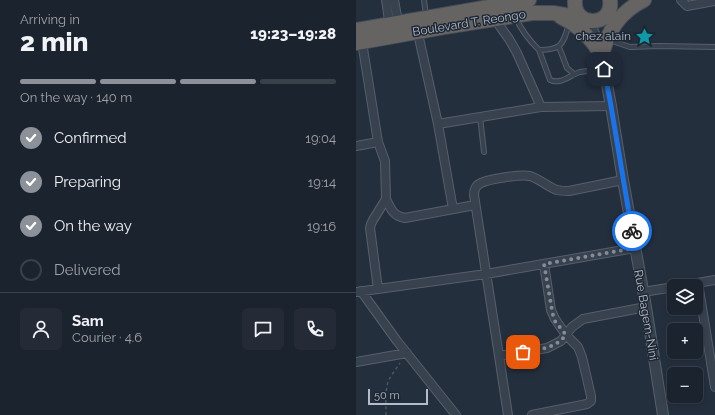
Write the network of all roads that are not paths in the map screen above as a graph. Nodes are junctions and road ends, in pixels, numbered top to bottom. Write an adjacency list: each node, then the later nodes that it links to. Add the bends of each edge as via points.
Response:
1 (386, 0): 15 (street)
2 (394, 0): 15 (street)
3 (424, 0): 14 (lane)
4 (529, 0): 10 (highway)
5 (576, 0): 13 (highway)
6 (630, 0): 11 (highway)
7 (644, 0): 20 (highway, via 620,17 613,27)
8 (681, 0): 9 (street, via 687,6)
9 (715, 1)
10 (514, 6): 12 (highway, Boulevard T. Reongo); 13 (highway, Boulevard T. Reongo, via 532,13 553,13); 14 (highway); 19 (lane, via 516,20)
11 (607, 10): 13 (highway, via 594,21); 20 (street, Rue Bagem-Nini, via 600,30)
12 (494, 18): 14 (highway, Boulevard T. Reongo); 23 (street, via 517,53)
13 (579, 20): 18 (lane); 20 (highway, via 583,32)
14 (422, 24): 15 (highway); 25 (street)
15 (395, 29): 16 (highway)
16 (358, 38): 26 (street)
17 (715, 46): 20 (lane, via 630,47)
18 (559, 47): 19 (lane); 21 (lane, via 567,68)
19 (539, 50): 21 (lane, via 550,80 564,80)
20 (603, 54): 21 (lane, via 581,72); 22 (street, Rue Bagem-Nini)
21 (574, 74)
22 (611, 106): 23 (street); 29 (street, Rue Bagem-Nini)
23 (541, 107): 24 (street)
24 (480, 116): 25 (street); 28 (lane)
25 (438, 124): 32 (street)
26 (378, 142): 27 (street); 30 (street, via 384,161)
27 (356, 146)
28 (484, 152)
29 (623, 180): 31 (street, via 570,191 558,190 528,176 491,180 479,183 474,195); 33 (street, Rue Bagem-Nini)
30 (386, 199): 32 (street, via 392,211 405,218); 39 (street, via 370,228)
31 (475, 205): 32 (street); 35 (street)
32 (453, 209)
33 (635, 248): 34 (street); 41 (street, Rue Bagem-Nini)
34 (544, 264): 35 (street); 44 (street, via 554,320)
35 (486, 274): 39 (street); 46 (street)
36 (715, 280): 37 (street)
37 (703, 282)
38 (667, 288): 41 (street)
39 (378, 289): 40 (street)
40 (359, 292): 45 (street)
41 (643, 292): 42 (street, Rue Bagem-Nini)
42 (646, 307): 44 (street, via 583,319); 53 (street, Rue Bagem-Nini)
43 (703, 314): 48 (street)
44 (566, 335): 46 (street, via 547,348); 49 (street, via 578,347 591,396 588,404)
45 (407, 353): 47 (street); 50 (street)
46 (499, 356): 51 (street)
47 (356, 362)
48 (715, 387)
49 (567, 412): 52 (street)
50 (456, 415)
51 (508, 415)
52 (532, 415)
53 (663, 415)

